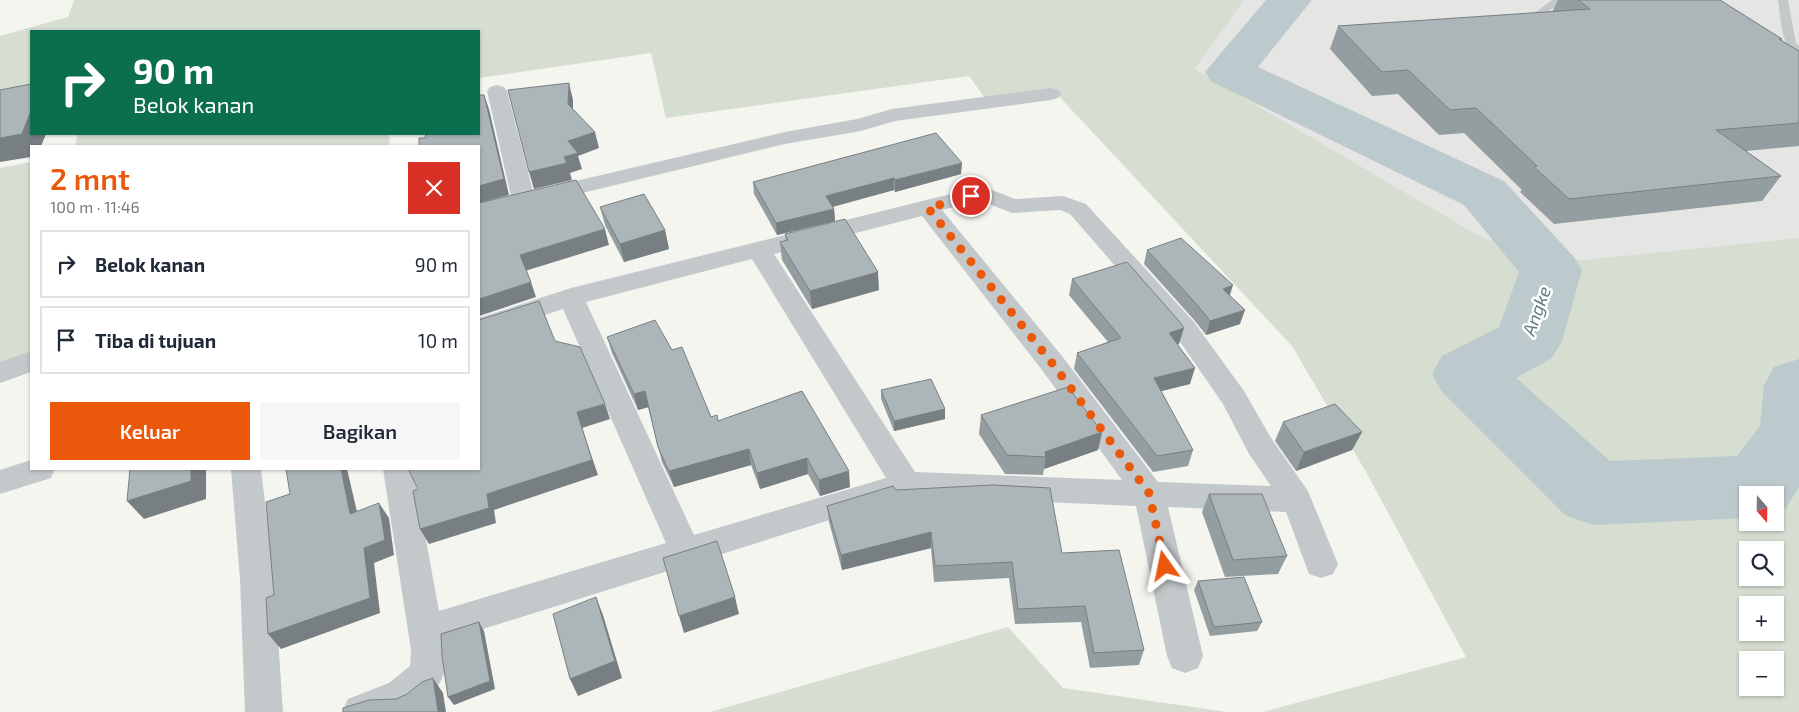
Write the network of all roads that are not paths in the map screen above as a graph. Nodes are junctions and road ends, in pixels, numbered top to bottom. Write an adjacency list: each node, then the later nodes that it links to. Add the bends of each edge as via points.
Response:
1 (1558, 0): 3 (lane)
2 (1783, 0): 4 (lane, via 1791,44)
3 (1520, 29)
4 (1799, 51)
5 (497, 91): 7 (street)
6 (1051, 94): 7 (street, via 892,115 861,125 632,173)
7 (524, 201): 9 (street)
8 (928, 208): 10 (street); 20 (street, via 1052,363); 21 (street, via 987,195 1012,206 1063,203 1078,209 1185,329 1234,398 1260,446)
9 (480, 211)
10 (758, 250): 11 (street); 19 (street)
11 (571, 297): 12 (street); 22 (street)
12 (480, 327)
13 (30, 361): 14 (street)
14 (0, 373)
15 (37, 470): 18 (street)
16 (246, 470): 26 (street, via 257,579)
17 (398, 470): 24 (street)
18 (0, 482)
19 (906, 484): 20 (street); 22 (street)
20 (1149, 493): 21 (street); 25 (street)
21 (1297, 500): 23 (street)
22 (686, 552): 24 (street)
23 (1321, 564)
24 (425, 631): 27 (street, via 430,650 427,674 402,696)
25 (1186, 656)
26 (264, 712)
27 (361, 712)

